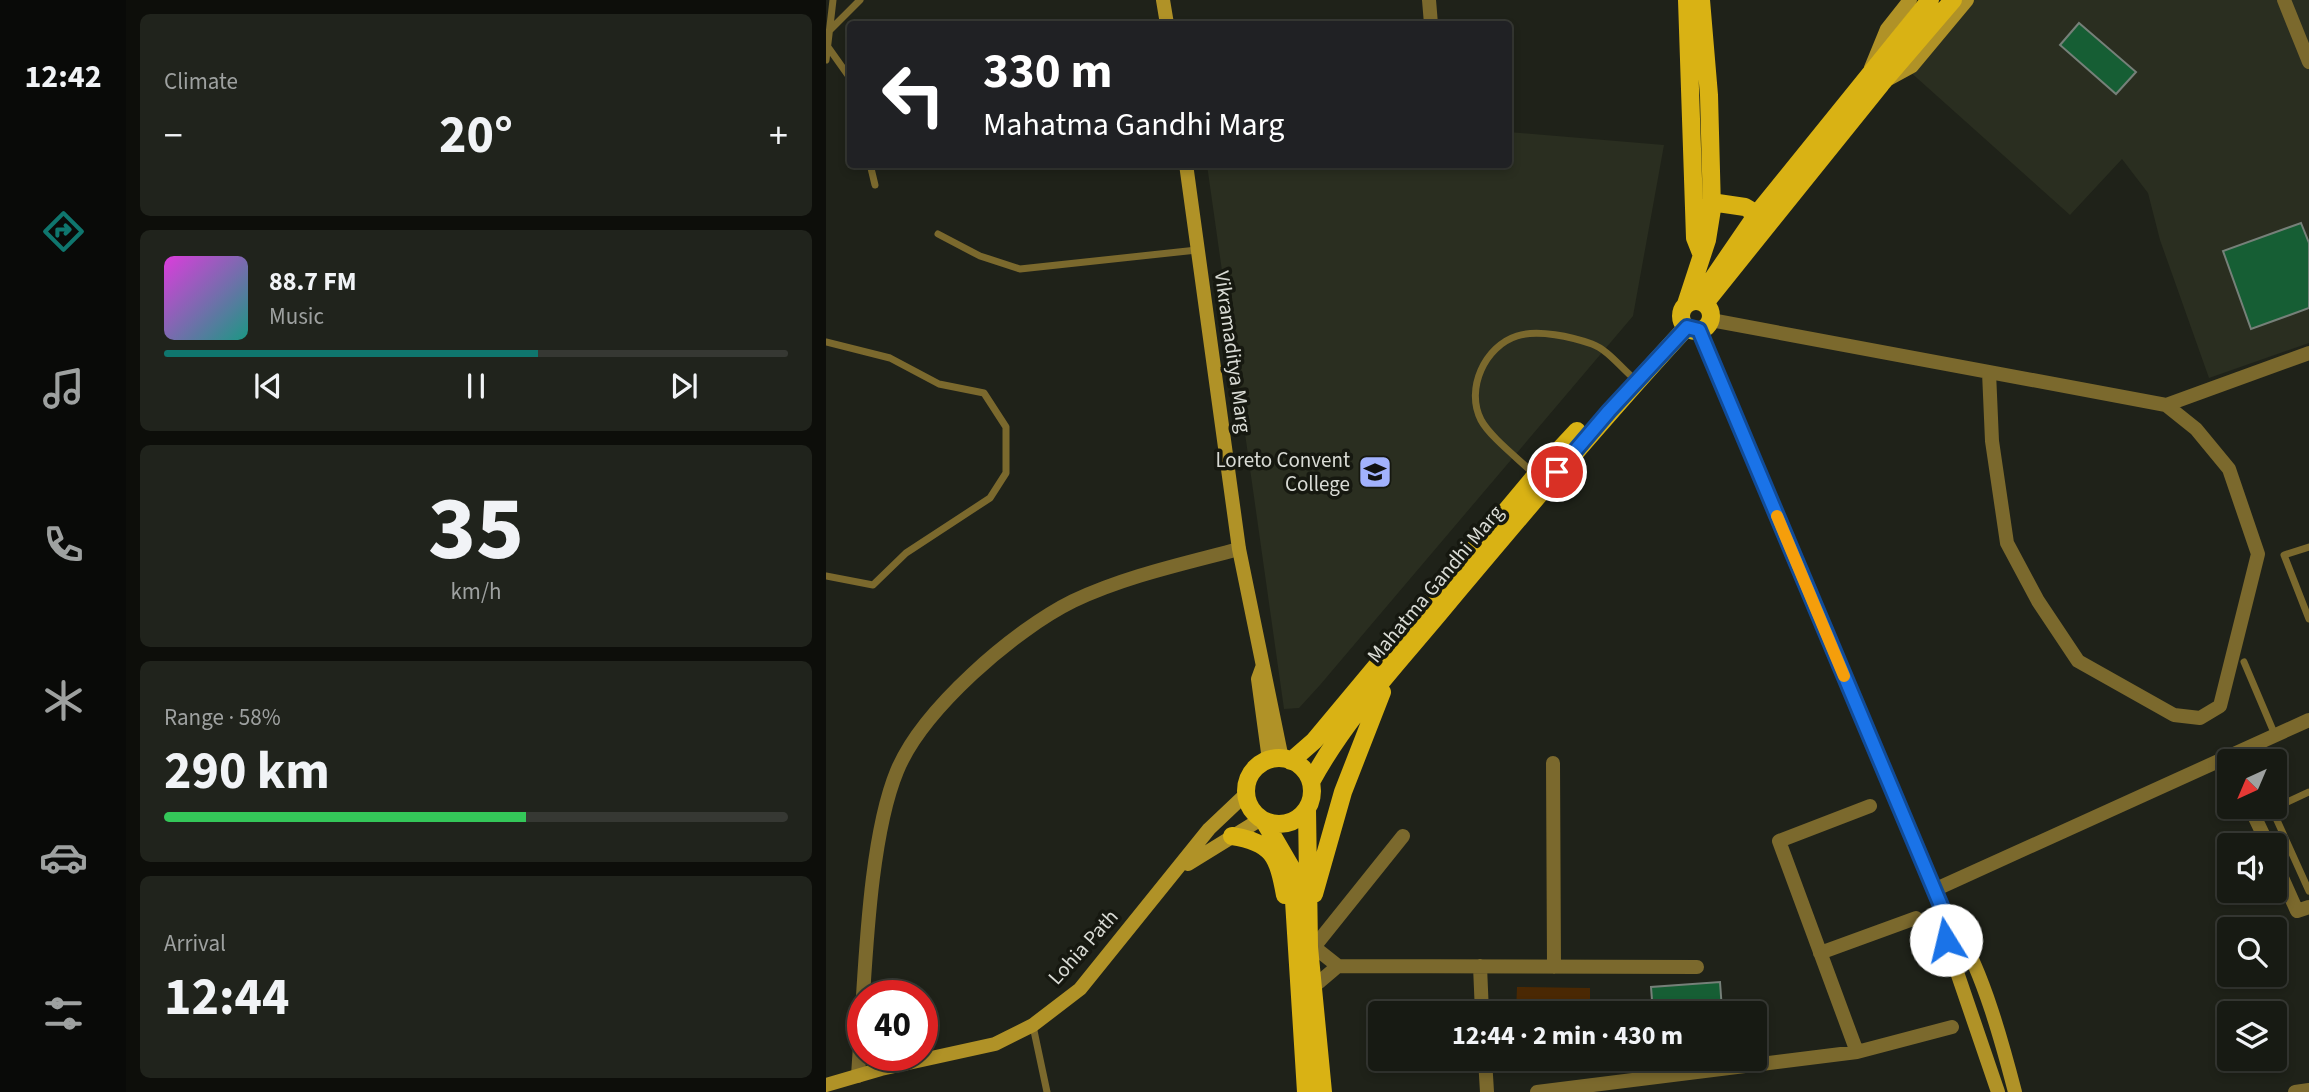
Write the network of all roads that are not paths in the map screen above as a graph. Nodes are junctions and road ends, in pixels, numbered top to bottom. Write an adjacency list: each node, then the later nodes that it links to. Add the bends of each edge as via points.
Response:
1 (833, 0): 14 (lane)
2 (860, 0): 14 (lane)
3 (1163, 0): 12 (main road)
4 (1429, 0): 13 (street)
5 (1687, 0): 28 (main road, via 1695,237)
6 (1701, 0): 24 (main road)
7 (1910, 0): 20 (main road, via 1887,29)
8 (1930, 0): 16 (main road)
9 (1953, 0): 16 (main road)
10 (1967, 0): 20 (main road, via 1912,66)
11 (2284, 0): 18 (street)
12 (1166, 21)
13 (1431, 21)
14 (828, 31): 15 (lane)
15 (827, 46): 17 (lane); 19 (lane)
16 (1897, 53): 20 (main road)
17 (826, 60)
18 (2309, 62)
19 (847, 74)
20 (1875, 78): 25 (main road, Mahatma Gandhi Marg); 29 (main road, Mahatma Gandhi Marg)
21 (871, 168): 23 (lane)
22 (1187, 168): 27 (main road, Vikramaditya Marg)
23 (875, 185)
24 (1711, 202): 25 (main road, via 1745,207); 28 (main road)
25 (1757, 214): 29 (main road, Mahatma Gandhi Marg)
26 (938, 234): 27 (lane, via 980,257 1020,269)
27 (1198, 250): 37 (main road, Vikramaditya Marg)
28 (1701, 253): 29 (main road)
29 (1696, 315): 32 (street); 33 (main road, Mahatma Gandhi Marg); 41 (main road, Mahatma Gandhi Marg, via 1609,411); 60 (main road)
30 (826, 342): 38 (lane, via 890,358 939,384 985,393 1006,427 1006,472 990,498 905,553 873,585)
31 (2309, 353): 34 (street)
32 (1989, 372): 34 (street); 34 (street, via 1992,442 2007,543 2038,601 2078,660 2174,715 2200,718 2220,706 2258,554 2229,469 2196,429)
33 (1630, 375): 35 (main road, Mahatma Gandhi Marg); 35 (lane, via 1595,345 1556,335 1518,336 1496,349 1478,372 1475,397 1481,421)
34 (2166, 405)
35 (1536, 475): 45 (main road, Mahatma Gandhi Marg, via 1314,741)
36 (2309, 547): 39 (lane, via 2284,555)
37 (1240, 549): 45 (main road, Vikramaditya Marg, via 1262,668 1258,679); 72 (street, via 1135,576 1071,602 957,688 920,728 897,771 883,817)
38 (826, 576)
39 (2309, 620)
40 (2244, 662): 43 (lane)
41 (1385, 679): 48 (main road, Mahatma Gandhi Marg, via 1327,752); 62 (main road, via 1343,792 1319,885)
42 (2309, 720): 43 (street)
43 (2275, 735): 44 (street)
44 (2256, 749)
45 (1281, 760): 48 (main road, via 1306,773); 50 (main road, via 1251,774)
46 (1553, 763): 70 (street)
47 (2217, 764): 60 (street)
48 (1311, 782): 53 (main road)
49 (2309, 792): 51 (lane)
50 (1247, 793): 55 (main road, via 1252,810); 58 (main road, Lohia Path, via 1209,829)
51 (2287, 802)
52 (1870, 806): 67 (street, via 1779,841)
53 (1307, 809): 55 (main road, via 1287,824); 62 (main road)
54 (2277, 819): 61 (lane)
55 (1263, 820): 56 (main road); 73 (main road, via 1293,869)
56 (1233, 836): 58 (main road); 73 (main road, via 1254,839 1277,861)
57 (1403, 836): 66 (street)
58 (1178, 870): 75 (main road, Lohia Path, via 1080,989)
59 (2287, 889): 63 (street, via 2297,911)
60 (1934, 891): 65 (main road)
61 (2309, 891)
62 (1309, 904): 66 (main road)
63 (2309, 907)
64 (1916, 918): 67 (street)
65 (1947, 920): 78 (main road, via 1958,933 1986,997); 79 (main road, via 1946,940)
66 (1312, 947): 68 (street); 73 (main road)
67 (1820, 953): 77 (street)
68 (1338, 966): 69 (street); 73 (street, via 1318,983)
69 (1480, 966): 70 (street); 74 (street)
70 (1554, 967): 71 (street)
71 (1697, 967)
72 (865, 980)
73 (1306, 981): 86 (main road); 87 (main road)
74 (1481, 1001)
75 (1033, 1025): 82 (main road, Lohia Path, via 995,1044); 85 (lane)
76 (1952, 1027): 77 (street)
77 (1857, 1052): 89 (street)
78 (2007, 1062): 79 (main road); 91 (main road)
79 (1991, 1067): 90 (main road)
80 (858, 1071): 82 (street)
81 (1486, 1071): 88 (street)
82 (858, 1076): 83 (main road, Lohia Path)
83 (826, 1084)
84 (2309, 1090): 92 (street)
85 (1047, 1092)
86 (1306, 1092)
87 (1323, 1092)
88 (1487, 1092)
89 (1537, 1092)
90 (1997, 1092)
91 (2015, 1092)
92 (2295, 1092)

